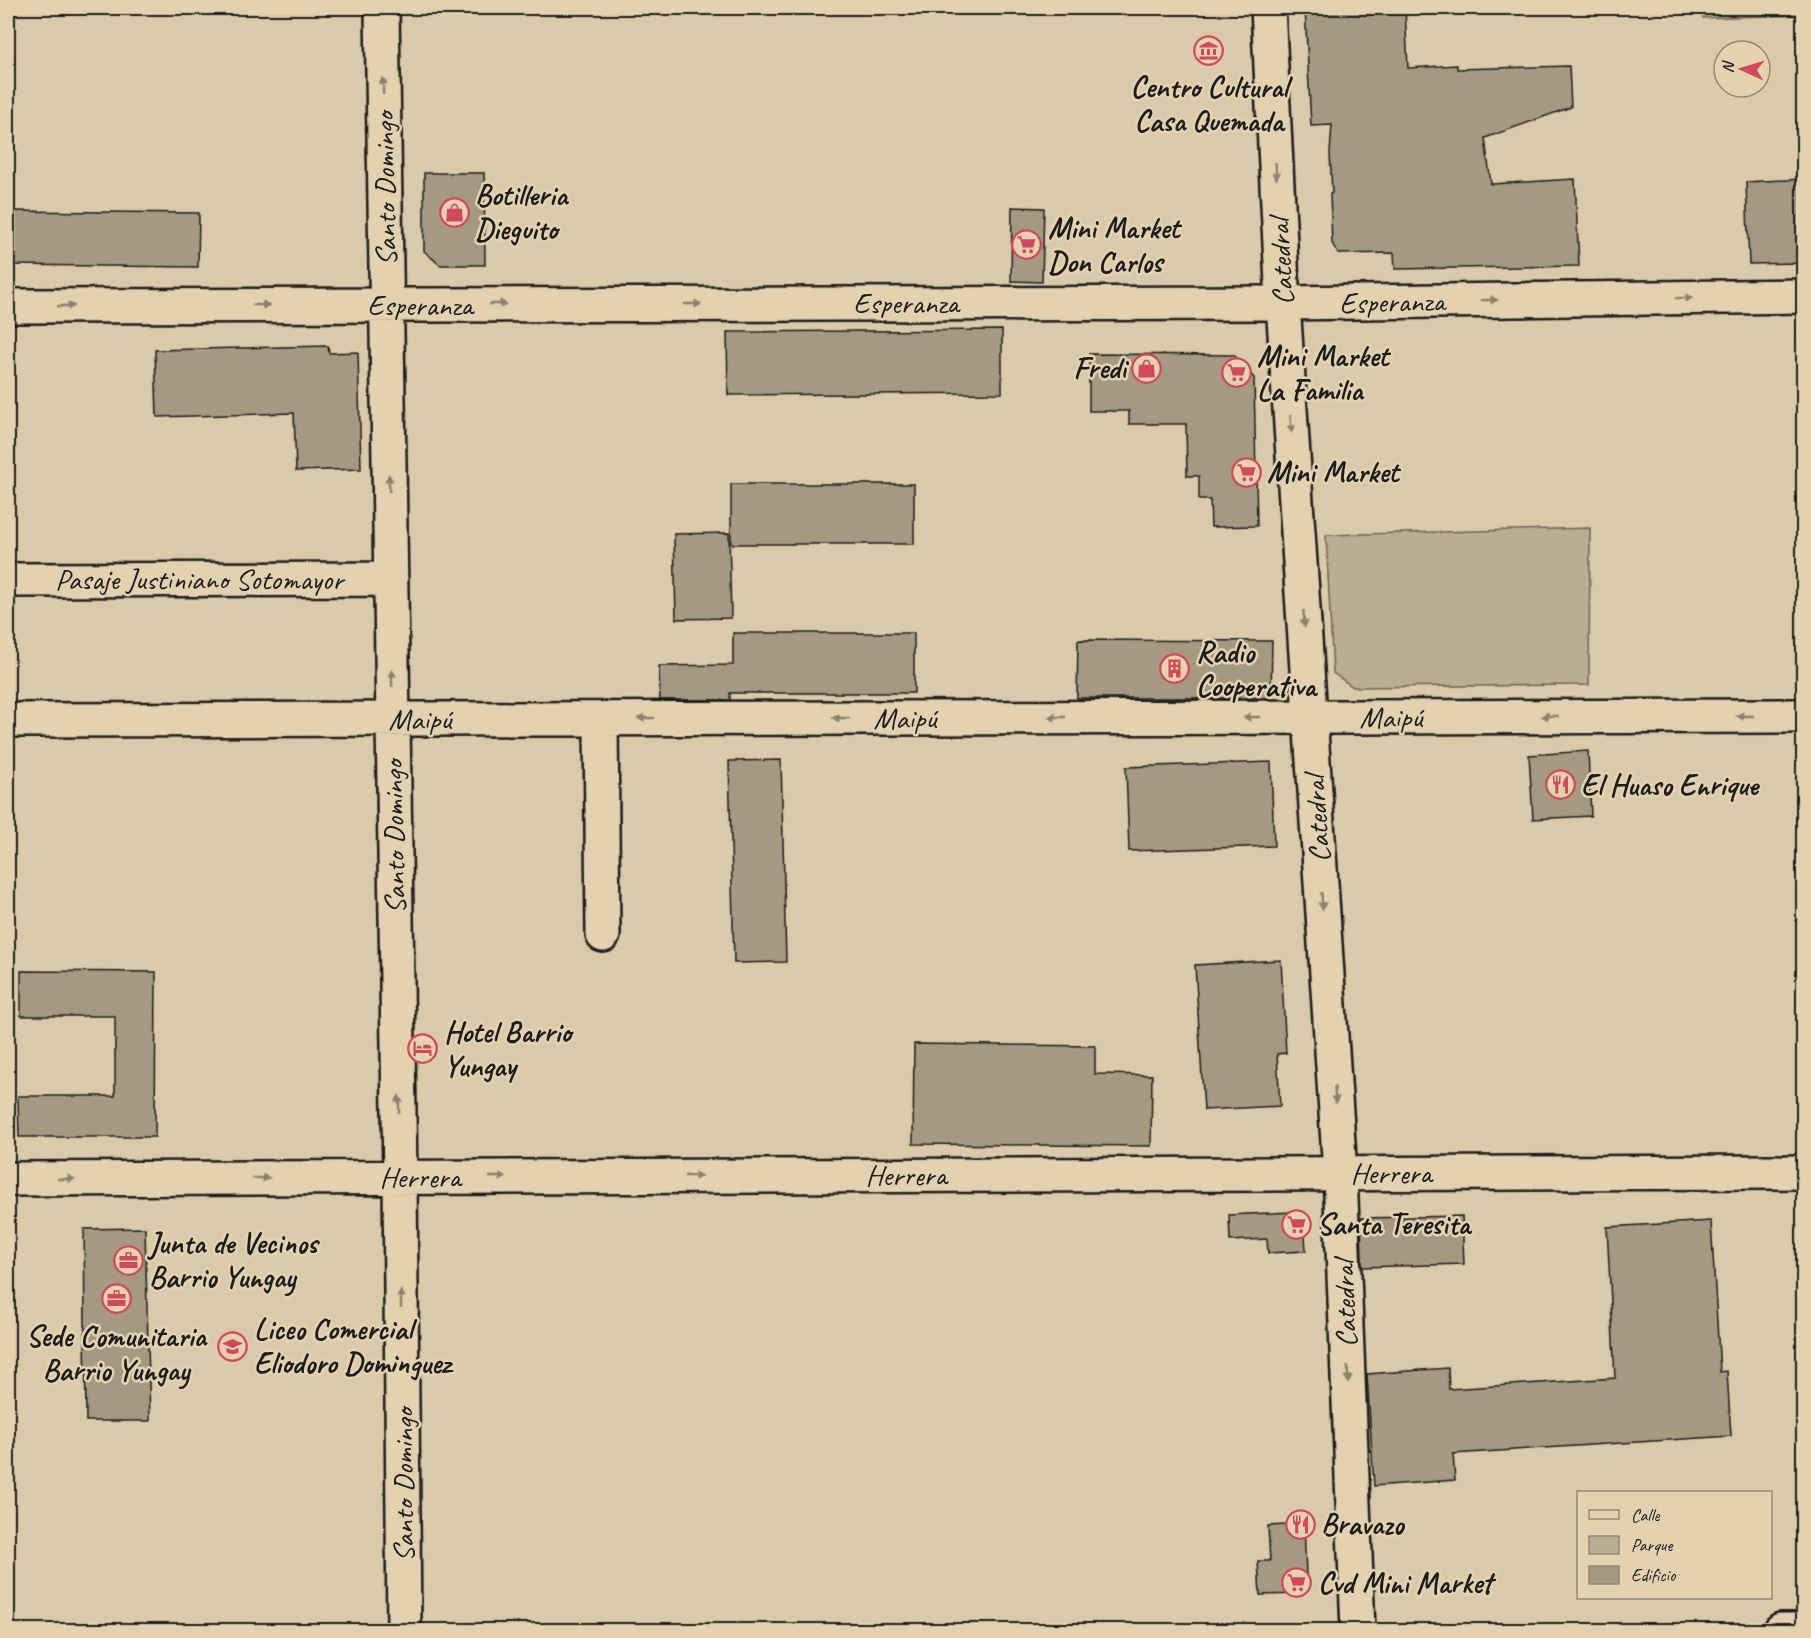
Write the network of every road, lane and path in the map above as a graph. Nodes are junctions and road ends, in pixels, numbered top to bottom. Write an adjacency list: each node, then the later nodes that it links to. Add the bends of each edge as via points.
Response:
1 (382, 8): 5 (street, Santo Domingo, one-way to 1)
2 (1268, 8): 4 (street, Catedral, one-way to 4)
3 (1803, 296): 4 (street, Esperanza, one-way to 3)
4 (1283, 303): 5 (street, Esperanza, one-way to 4); 10 (street, Catedral, one-way to 10)
5 (387, 305): 6 (street, Esperanza, one-way to 5); 7 (street, Santo Domingo, one-way to 5)
6 (8, 306)
7 (391, 579): 8 (street, Pasaje Justiniano Sotomayor); 11 (street, Santo Domingo, one-way to 7)
8 (8, 580)
9 (1803, 716): 10 (street, Maipú, one-way to 10)
10 (1311, 717): 12 (street, Maipú, one-way to 12); 16 (street, Catedral, one-way to 16)
11 (392, 719): 12 (street, Maipú); 13 (street, Maipú); 17 (street, Santo Domingo, one-way to 11)
12 (601, 719): 14 (street)
13 (8, 720)
14 (603, 935)
15 (1803, 1172): 16 (street, Herrera)
16 (1340, 1173): 17 (street, Herrera, one-way to 16); 20 (street, Catedral, one-way to 20)
17 (400, 1177): 18 (street, Herrera, one-way to 17); 19 (street, Santo Domingo, one-way to 17)
18 (8, 1179)
19 (404, 1630)
20 (1358, 1630)
21 (1781, 1630): 22 (street)
22 (1803, 1630)

